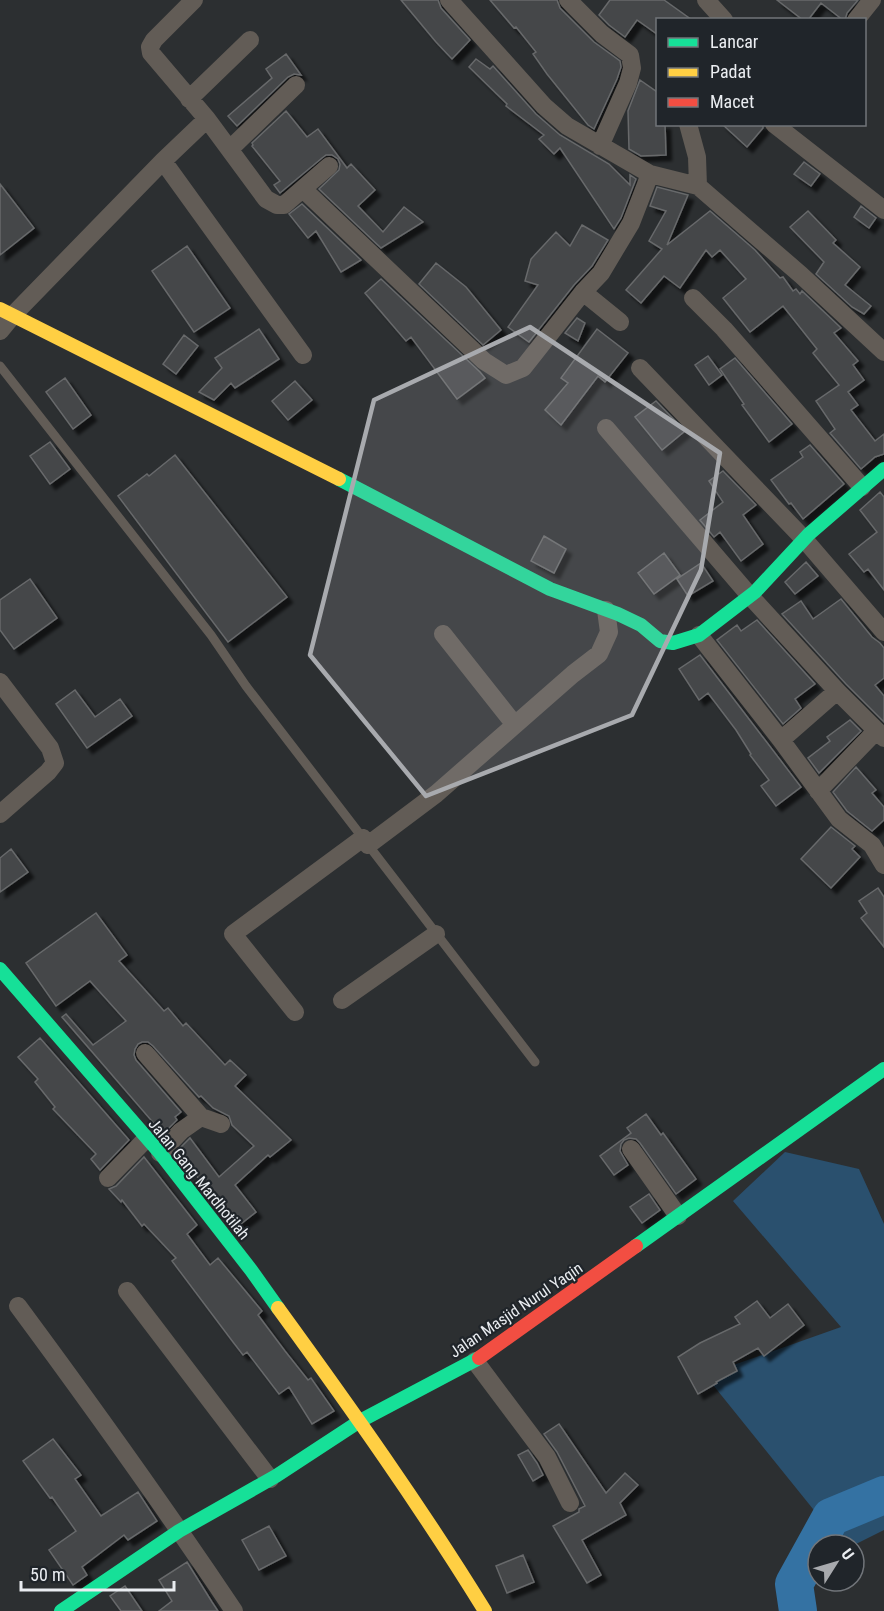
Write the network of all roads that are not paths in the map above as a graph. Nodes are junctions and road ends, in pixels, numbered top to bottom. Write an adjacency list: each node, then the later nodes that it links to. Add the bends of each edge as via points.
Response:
1 (194, 0): 10 (street, via 150,47)
2 (450, 0): 14 (street, via 544,106)
3 (568, 0): 14 (street, via 630,55 628,83)
4 (706, 0): 6 (street)
5 (872, 0): 7 (street)
6 (722, 18)
7 (858, 18)
8 (250, 40): 10 (street)
9 (296, 85): 15 (street)
10 (189, 99): 11 (street)
11 (207, 119): 15 (street); 16 (street)
12 (689, 126): 19 (street, via 697,157)
13 (776, 126): 21 (street)
14 (600, 146): 18 (street)
15 (230, 149): 20 (street, via 267,199 277,205 284,205)
16 (163, 161): 24 (street); 28 (street)
17 (329, 166): 20 (street)
18 (650, 174): 19 (street); 22 (street, via 632,223 601,273)
19 (698, 186): 27 (street)
20 (303, 189): 22 (street, via 484,361 506,375 523,368)
21 (884, 210)
22 (583, 292): 25 (street)
23 (693, 298): 33 (street)
24 (6, 312): 26 (street); 36 (street, via 550,589)
25 (620, 322)
26 (0, 331)
27 (884, 352)
28 (303, 355)
29 (0, 366): 48 (lane, via 211,635)
30 (640, 368): 34 (street)
31 (606, 428): 35 (street)
32 (882, 474): 33 (street)
33 (862, 487): 34 (street)
34 (804, 539): 35 (street); 37 (street)
35 (750, 596): 39 (street); 41 (street)
36 (606, 610): 39 (street, via 641,625 660,641 673,643); 42 (street, via 609,632 599,654)
37 (884, 632)
38 (443, 634): 42 (street)
39 (699, 635): 44 (street)
40 (0, 682): 46 (street, via 50,748 55,763)
41 (837, 691): 43 (street); 44 (street)
42 (515, 725): 48 (street, via 436,794)
43 (880, 734): 45 (street)
44 (781, 740): 45 (street)
45 (818, 791): 47 (street, via 839,819)
46 (0, 814)
47 (878, 840): 49 (street)
48 (366, 842): 50 (lane); 53 (street, via 233,934)
49 (884, 865)
50 (436, 934): 52 (street); 55 (lane)
51 (0, 969): 59 (street, Jalan Gang Mardhotilah)
52 (342, 1000)
53 (295, 1012)
54 (145, 1053): 57 (street)
55 (535, 1062)
56 (884, 1069): 63 (street, Jalan Masjid Nurul Yaqin)
57 (201, 1117): 58 (street); 61 (street)
58 (220, 1124)
59 (146, 1138): 61 (street, Jalan Gang Mardhotilah); 62 (street)
60 (631, 1149): 63 (street)
61 (160, 1153): 67 (street, Jalan Gang Mardhotilah)
62 (108, 1178)
63 (678, 1216): 66 (street, Jalan Masjid Nurul Yaqin)
64 (127, 1291): 68 (street)
65 (18, 1306): 70 (street)
66 (476, 1361): 67 (street, Jalan Masjid Nurul Yaqin); 69 (street, via 547,1457)
67 (360, 1421): 68 (street, Jalan Masjid Nurul Yaqin); 73 (street, Jalan Gang Mardhotilah)
68 (270, 1479): 70 (street, Jalan Masjid Nurul Yaqin)
69 (570, 1503)
70 (179, 1531): 71 (street, Jalan Masjid Nurul Yaqin); 72 (street)
71 (68, 1610)
72 (234, 1611)
73 (484, 1611)

